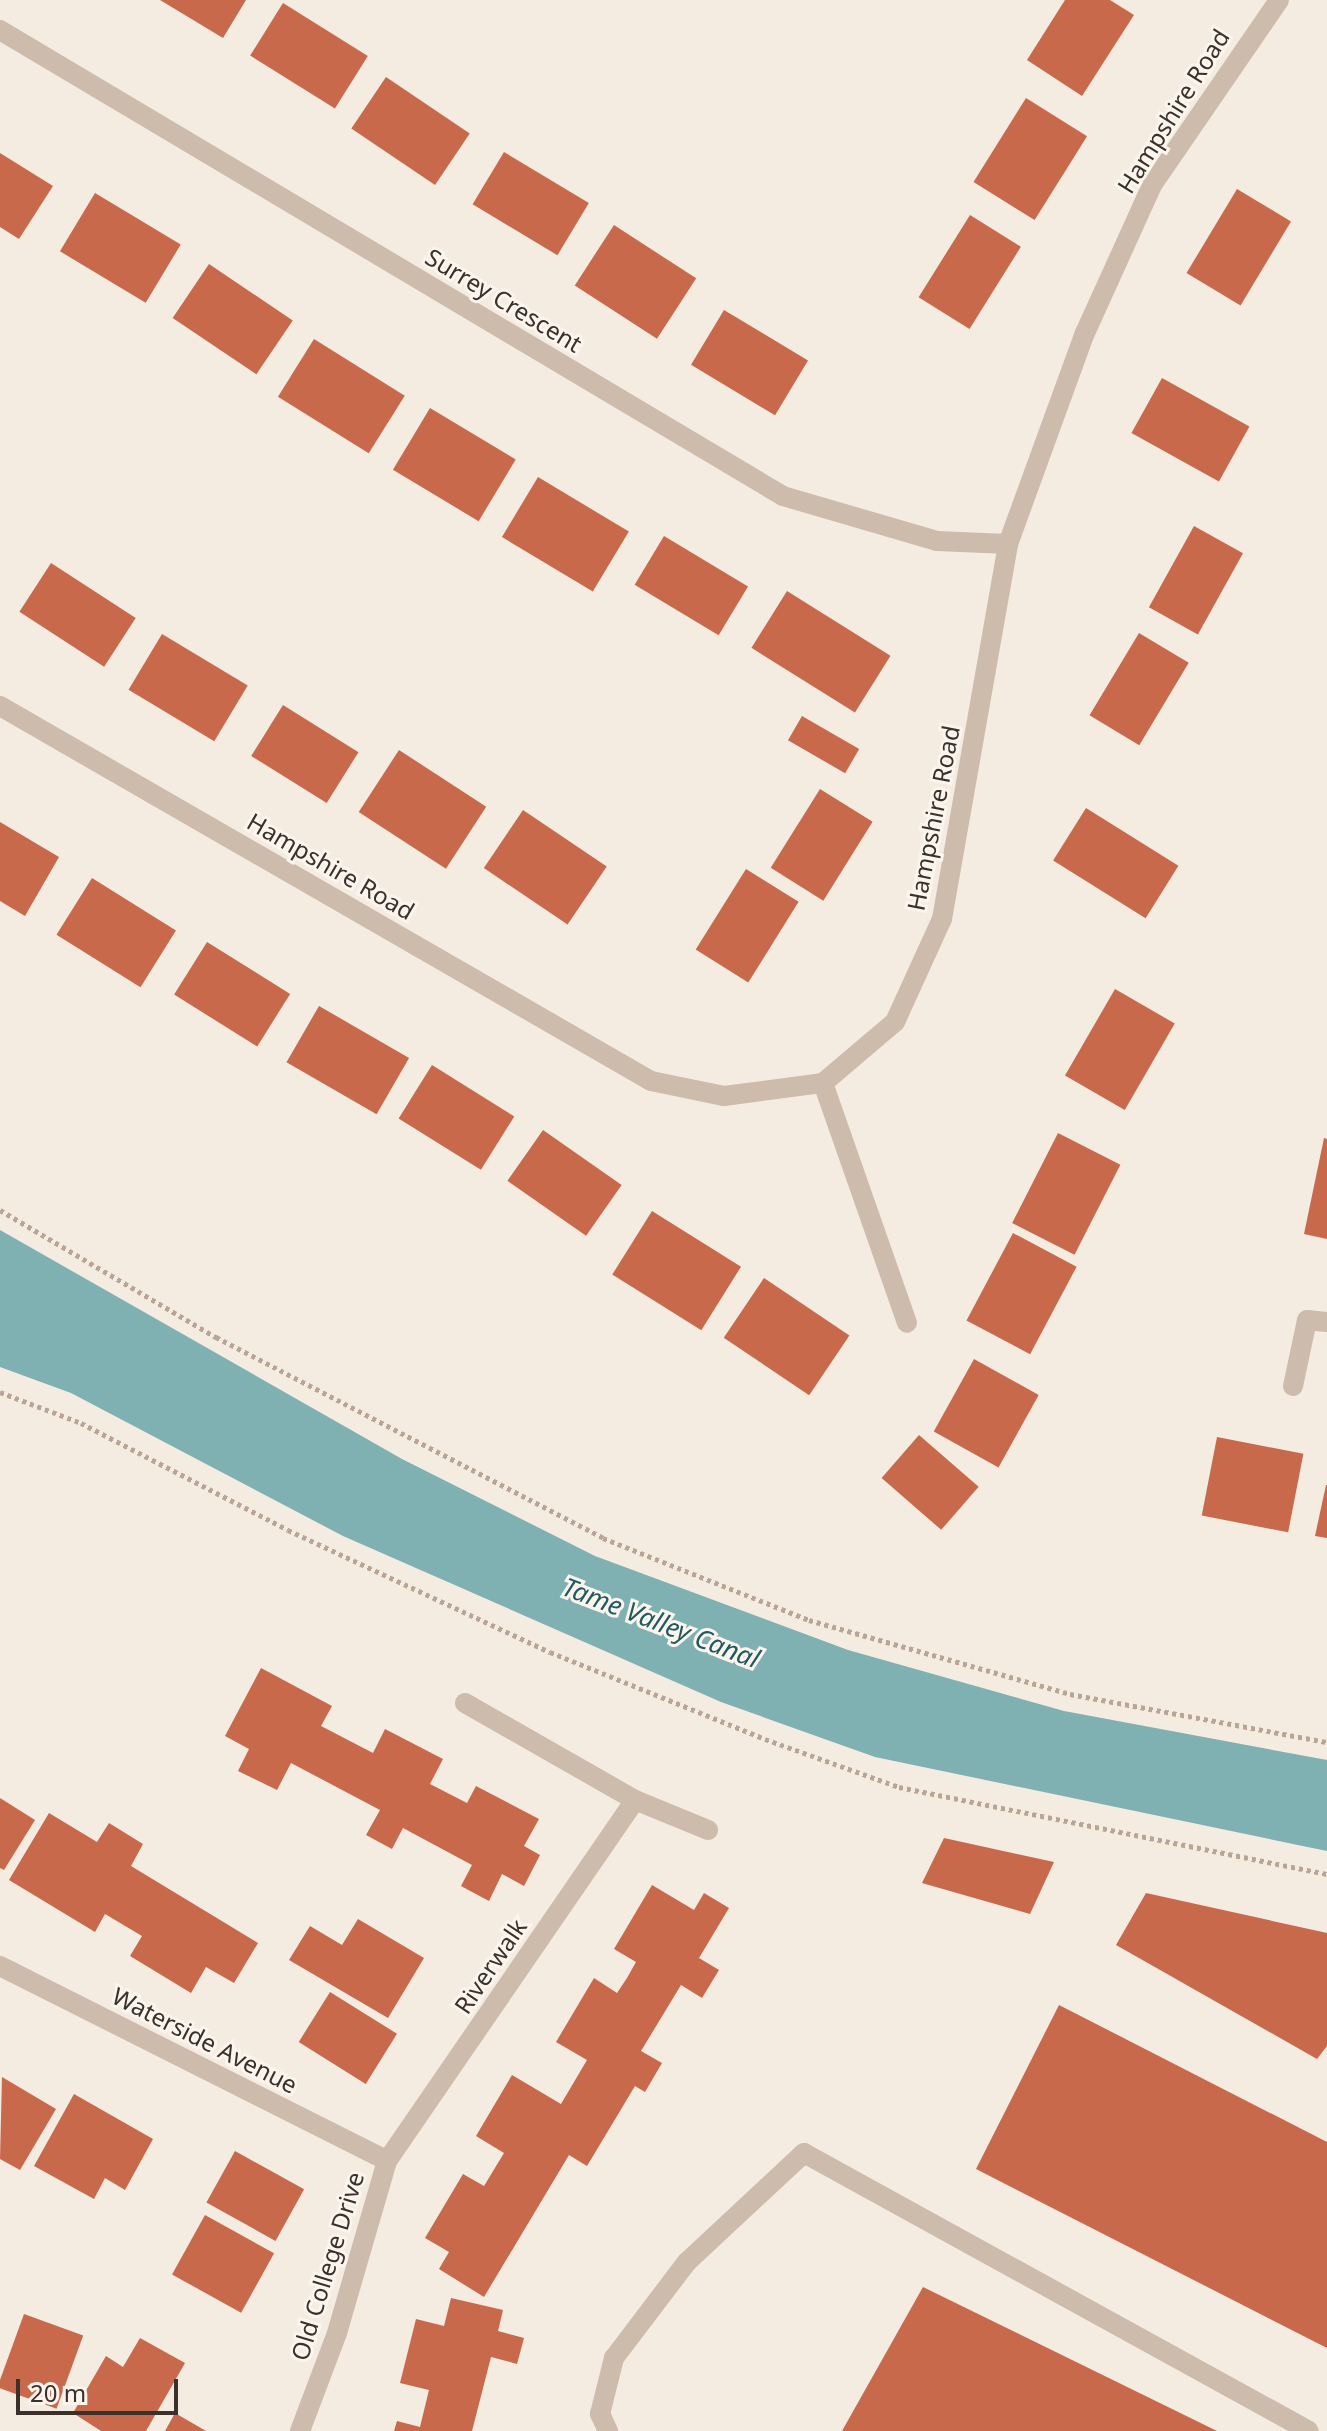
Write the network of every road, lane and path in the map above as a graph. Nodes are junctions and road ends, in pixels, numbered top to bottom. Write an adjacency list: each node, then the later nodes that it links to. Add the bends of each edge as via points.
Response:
1 (1279, 0): 3 (street, Hampshire Road, via 1152,185 1085,333)
2 (0, 30): 3 (street, Surrey Crescent, via 783,496 937,541)
3 (1008, 544): 5 (street, Hampshire Road, via 942,919 895,1022)
4 (0, 706): 5 (street, Hampshire Road, via 651,1081 724,1096)
5 (823, 1083): 8 (street)
6 (0, 1210): 12 (path, via 229,1344 487,1481 633,1550 809,1620 1055,1690)
7 (1327, 1322): 9 (street, via 1307,1320)
8 (907, 1323)
9 (1293, 1386)
10 (0, 1392): 15 (path, via 81,1423 288,1530 550,1652 765,1739 899,1787)
11 (465, 1703): 13 (street)
12 (1327, 1742)
13 (635, 1800): 14 (street); 17 (street, Riverwalk)
14 (708, 1830)
15 (1327, 1874)
16 (0, 1966): 17 (street, Waterside Avenue)
17 (387, 2161): 18 (street, Old College Drive, via 337,2333)
18 (300, 2431)
19 (608, 2431): 20 (street, via 600,2414 614,2358 687,2262 804,2153)
20 (1309, 2431)

